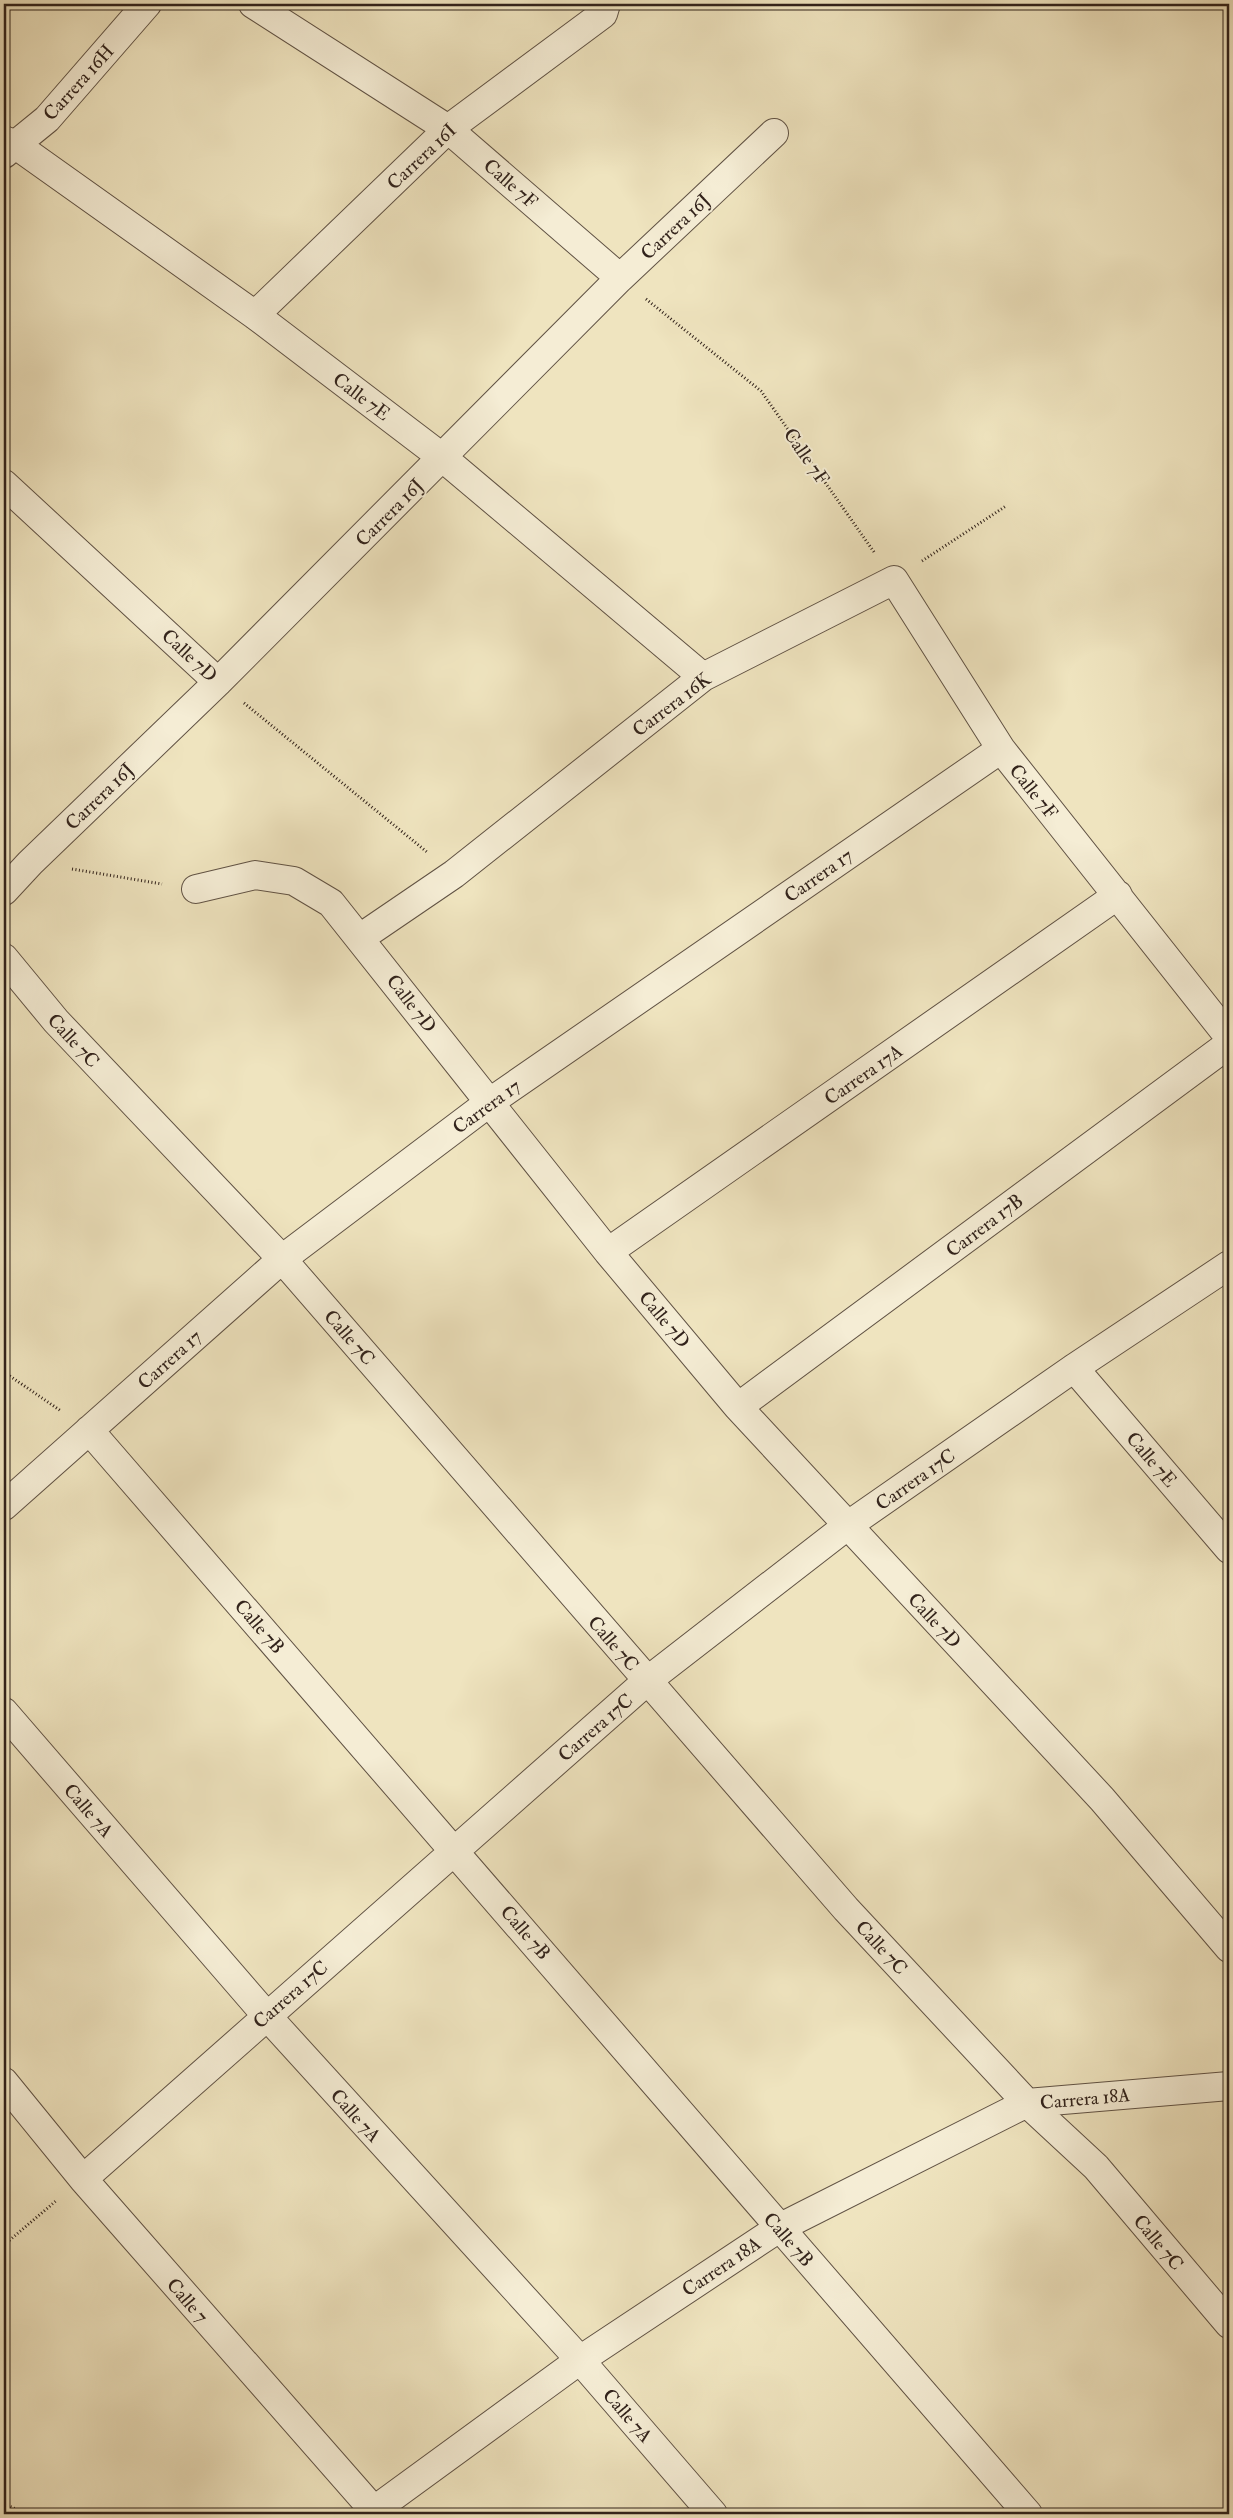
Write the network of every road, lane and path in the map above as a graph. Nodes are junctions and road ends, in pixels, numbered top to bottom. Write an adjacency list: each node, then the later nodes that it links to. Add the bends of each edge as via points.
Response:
1 (147, 4): 6 (street, Carrera 16H, via 47,119)
2 (254, 4): 4 (street, Calle 7F)
3 (605, 9): 4 (street, Carrera 16I)
4 (448, 129): 7 (street, Calle 7F); 8 (street, Carrera 16I)
5 (774, 134): 7 (street, Carrera 16J)
6 (8, 146): 8 (street, Calle 7E)
7 (620, 278): 9 (street, Carrera 16J); 12 (path, Calle 7F, via 761,391)
8 (255, 315): 9 (street, Calle 7E)
9 (444, 458): 13 (street, Calle 7E); 14 (street, Carrera 16J)
10 (4, 484): 14 (street, Calle 7D)
11 (1006, 506): 12 (path)
12 (894, 580): 13 (street, Carrera 16K); 15 (street, Calle 7F)
13 (703, 677): 17 (street, Carrera 16K)
14 (218, 682): 16 (street, Carrera 16J); 17 (path, Calle 7D)
15 (1001, 749): 20 (street, Calle 7F); 25 (street, Carrera 17)
16 (30, 863): 18 (path); 19 (street, Carrera 16J)
17 (454, 874): 21 (street, Carrera 16K)
18 (196, 889): 21 (street, Calle 7D, via 255,875 294,881 331,903)
19 (4, 891)
20 (1118, 896): 23 (street, Calle 7F); 26 (street, Carrera 17A)
21 (360, 938): 25 (street, Calle 7D)
22 (8, 971): 27 (street, Calle 7C)
23 (1229, 1037)
24 (1229, 1044): 31 (street, Carrera 17B)
25 (490, 1102): 26 (street, Calle 7D); 27 (street, Carrera 17)
26 (608, 1252): 31 (street, Calle 7D)
27 (282, 1259): 32 (street, Carrera 17); 36 (street, Calle 7C)
28 (1229, 1266): 29 (street, Carrera 17C)
29 (1074, 1368): 34 (street, Carrera 17C); 35 (street, Calle 7E)
30 (4, 1372): 32 (path)
31 (738, 1407): 34 (street, Calle 7D)
32 (89, 1430): 33 (street, Carrera 17); 38 (street, Calle 7B)
33 (4, 1506)
34 (847, 1526): 36 (street, Carrera 17C); 39 (street, Calle 7D, via 1102,1799)
35 (1229, 1549)
36 (647, 1681): 38 (street, Carrera 17C); 43 (street, Calle 7C, via 846,1909)
37 (4, 1712): 40 (street, Calle 7A)
38 (455, 1850): 40 (street, Carrera 17C); 45 (street, Calle 7B)
39 (1229, 1948)
40 (266, 2015): 44 (street, Carrera 17C); 48 (street, Calle 7A)
41 (4, 2082): 44 (street, Calle 7)
42 (1229, 2086): 43 (street, Carrera 18A)
43 (1027, 2103): 45 (street, Carrera 18A); 47 (street, Calle 7C, via 1096,2167)
44 (83, 2179): 46 (path); 50 (street, Calle 7)
45 (779, 2228): 48 (street, Carrera 18A); 53 (street, Calle 7B)
46 (4, 2244)
47 (1229, 2324)
48 (580, 2360): 50 (street, Carrera 18A); 52 (street, Calle 7A)
49 (4, 2504): 51 (path)
50 (373, 2513)
51 (28, 2514)
52 (713, 2514)
53 (1028, 2514)

